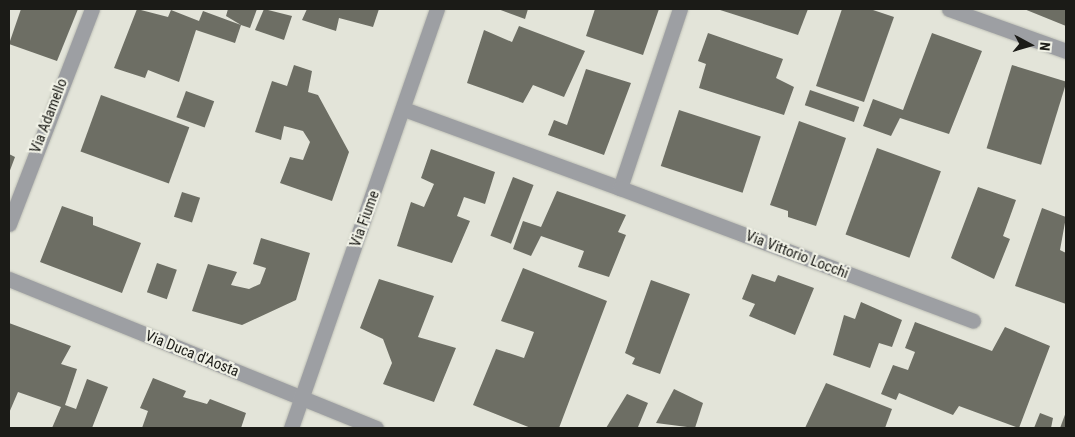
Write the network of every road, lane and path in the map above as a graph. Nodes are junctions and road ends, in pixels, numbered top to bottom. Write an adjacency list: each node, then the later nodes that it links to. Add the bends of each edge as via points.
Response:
1 (92, 9): 8 (street, Via Adamello)
2 (437, 9): 6 (street, Via Fiume)
3 (680, 9): 7 (street)
4 (949, 9): 5 (street)
5 (1066, 51)
6 (404, 109): 7 (street, Via Vittorio Locchi); 11 (street, Via Fiume)
7 (620, 188): 10 (street, Via Vittorio Locchi)
8 (9, 224)
9 (9, 279): 11 (street, Via Duca d'Aosta)
10 (973, 321)
11 (302, 396): 12 (street, Via Fiume); 13 (street, Via Duca d'Aosta)
12 (291, 428)
13 (376, 428)

